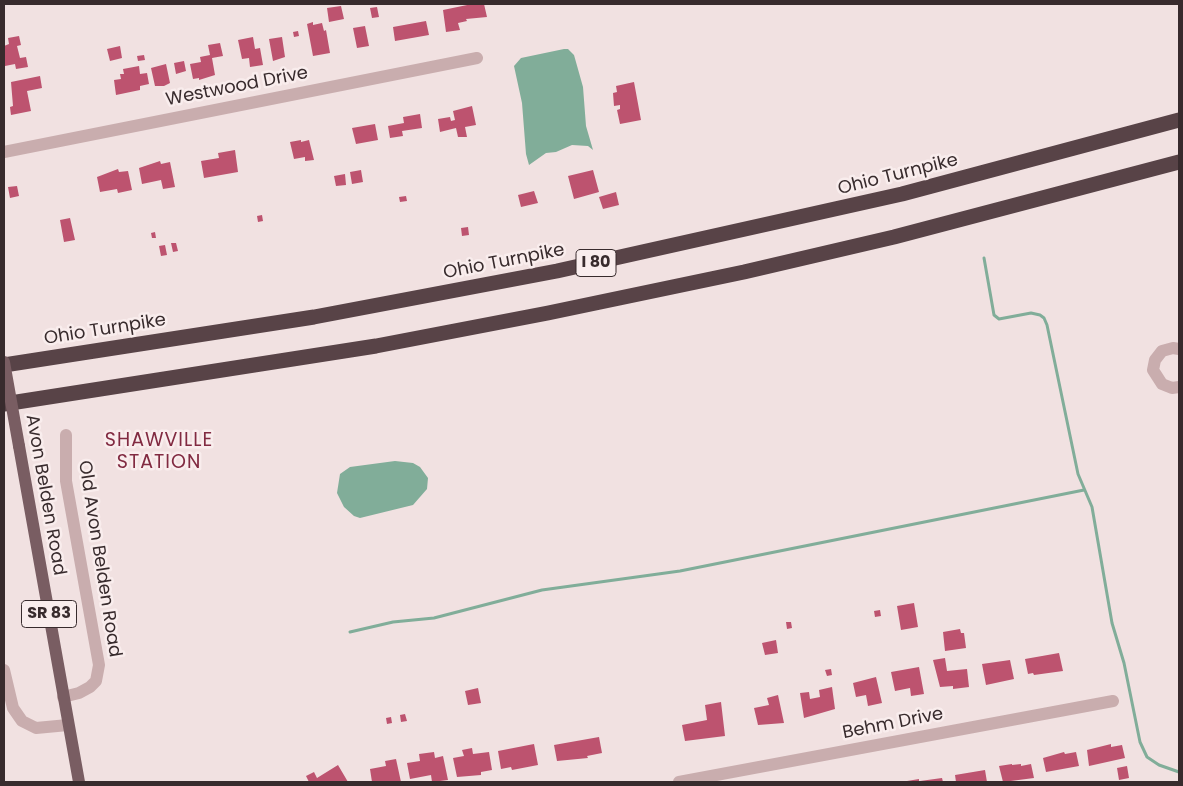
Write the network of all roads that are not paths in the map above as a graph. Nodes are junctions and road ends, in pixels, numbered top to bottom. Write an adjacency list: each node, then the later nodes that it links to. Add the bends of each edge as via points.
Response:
1 (476, 58): 3 (street, Westwood Drive)
2 (1179, 120): 6 (highway, Ohio Turnpike / I 80, via 902,194 556,272 314,317)
3 (4, 152)
4 (1179, 162): 8 (highway, I 80, via 884,239 548,313 376,346)
5 (1179, 349): 7 (street, via 1162,352 1154,365 1158,380 1166,387)
6 (4, 363): 11 (main road, Avon Belden Road / SR 83, bridge)
7 (1179, 390)
8 (4, 404)
9 (66, 435): 11 (street, Old Avon Belden Road, via 66,481 99,665 96,681 90,687)
10 (4, 670): 13 (street, via 13,708 22,721 36,728)
11 (63, 696): 13 (main road, Avon Belden Road / SR 83)
12 (1113, 701): 15 (street, Behm Drive)
13 (68, 725): 14 (main road, Avon Belden Road / SR 83)
14 (79, 782)
15 (680, 782)

